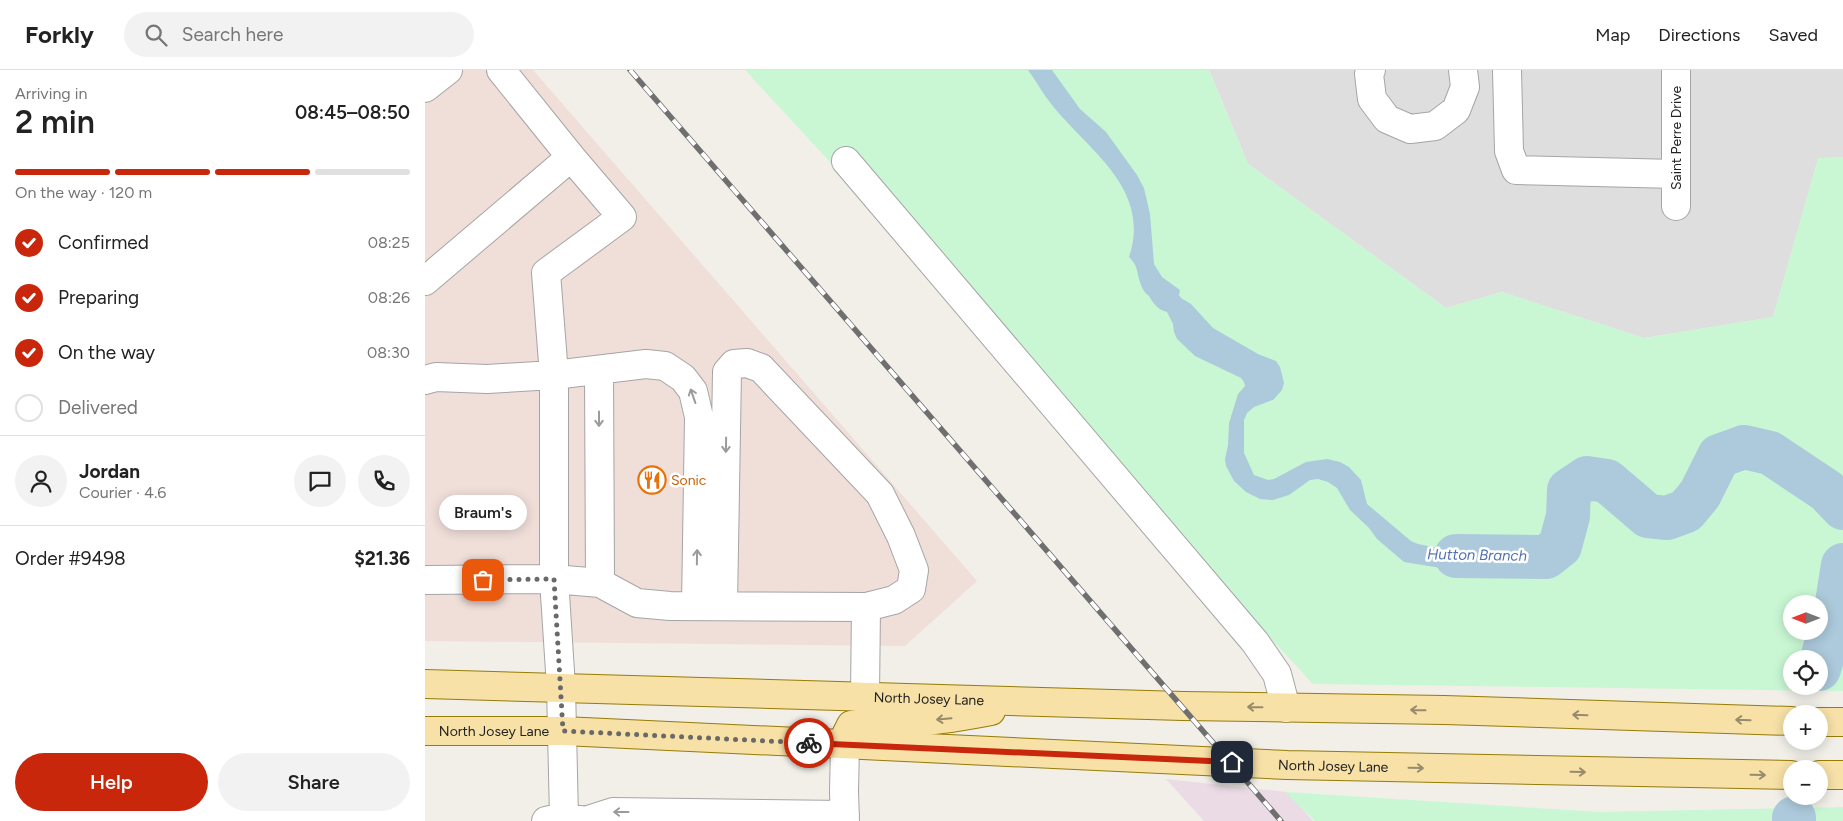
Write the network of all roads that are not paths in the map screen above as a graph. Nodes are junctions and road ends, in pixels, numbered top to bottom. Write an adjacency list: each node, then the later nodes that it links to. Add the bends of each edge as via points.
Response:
1 (448, 70): 7 (street)
2 (501, 70): 8 (street)
3 (1371, 70): 4 (street, via 1372,99 1387,119 1410,129 1435,126 1455,110 1465,87)
4 (1463, 70)
5 (1507, 70): 10 (street, via 1509,151 1517,170)
6 (1676, 70): 10 (street, Saint Perre Drive)
7 (425, 88)
8 (571, 157): 12 (street); 14 (street, via 622,217 546,273)
9 (846, 162): 26 (street, via 1255,642 1277,674)
10 (1676, 174): 11 (street, Saint Perre Drive)
11 (1676, 206)
12 (425, 281)
13 (599, 370): 14 (street); 18 (street, one-way to 18); 19 (street, one-way to 13, via 699,417 693,391 683,378 665,366 645,364)
14 (554, 375): 15 (street, via 487,379 436,377); 16 (street)
15 (425, 380)
16 (554, 579): 17 (street); 18 (street); 23 (street)
17 (425, 580)
18 (600, 583): 19 (street, via 637,603)
19 (696, 606): 20 (street)
20 (723, 606): 21 (street); 21 (street, one-way to 20, via 894,600 911,589 914,570 901,536 880,494 761,368 747,363 734,364 727,372)
21 (866, 607): 24 (street)
22 (425, 684): 23 (main road, North Josey Lane)
23 (561, 687): 24 (main road, North Josey Lane); 31 (street)
24 (865, 696): 25 (main road, North Josey Lane)
25 (1044, 702): 26 (main road, North Josey Lane, one-way to 25); 32 (main road, one-way to 32, via 954,718 851,725)
26 (1286, 708): 27 (main road, North Josey Lane, one-way to 26)
27 (1783, 721)
28 (1828, 722): 29 (main road)
29 (1843, 722)
30 (425, 731): 31 (main road, North Josey Lane)
31 (563, 731): 32 (main road, North Josey Lane); 37 (street)
32 (845, 744): 33 (main road, North Josey Lane, one-way to 33, via 1287,765); 36 (street)
33 (1783, 775)
34 (1828, 776): 35 (main road)
35 (1843, 776)
36 (845, 818): 37 (street, one-way to 37, via 613,812 585,821)
37 (555, 819)

